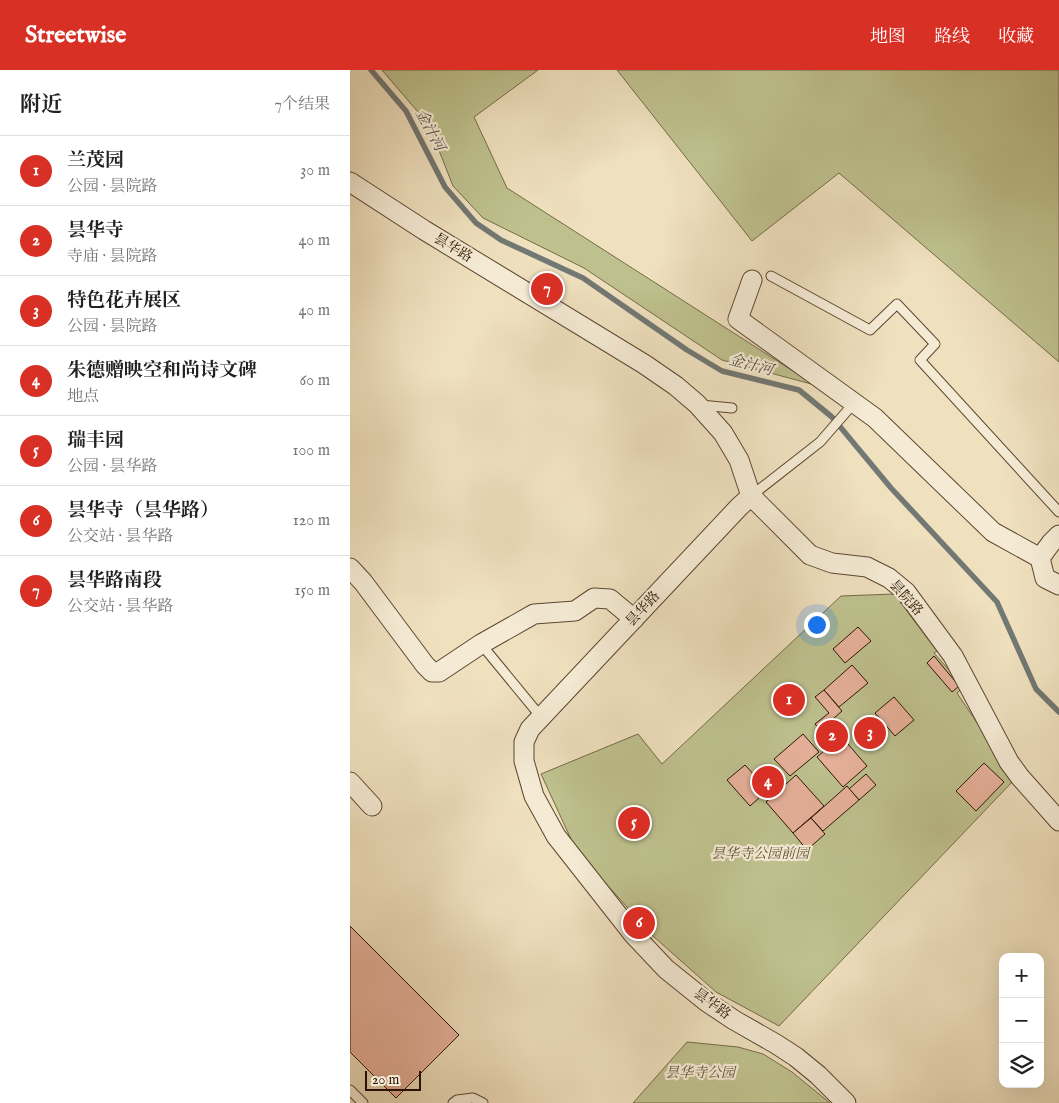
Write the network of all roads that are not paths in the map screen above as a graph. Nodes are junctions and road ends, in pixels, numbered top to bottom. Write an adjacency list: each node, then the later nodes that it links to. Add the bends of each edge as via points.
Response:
1 (350, 182): 5 (street, 昙华路, via 644,364)
2 (771, 276): 8 (lane, via 870,330 897,304 934,344 920,360)
3 (752, 280): 4 (street, via 738,320)
4 (854, 403): 7 (lane, via 820,442); 10 (street, via 875,418 993,532)
5 (697, 404): 6 (lane); 7 (street, 昙华路, via 723,434 738,460)
6 (732, 408)
7 (751, 496): 13 (street, 昙华路); 18 (street, 昙院路, via 810,555 832,563 867,567 889,578 906,592 954,656 1009,762)
8 (1059, 512)
9 (1059, 536): 10 (street)
10 (1040, 558): 12 (street, via 1045,578)
11 (350, 568): 14 (street, via 432,672 439,672)
12 (1059, 585)
13 (634, 619): 14 (street, via 610,599 594,598 575,610 534,614); 15 (street, 昙华路)
14 (481, 644): 15 (lane)
15 (541, 717): 23 (street, 昙华路, via 524,742 524,761 534,796 556,836 633,934 666,969 707,1002 796,1057)
16 (350, 782): 17 (street)
17 (372, 806)
18 (1059, 822)
19 (350, 1090): 20 (lane)
20 (363, 1103)
21 (453, 1103): 22 (lane, via 473,1098)
22 (483, 1103)
23 (846, 1103)

